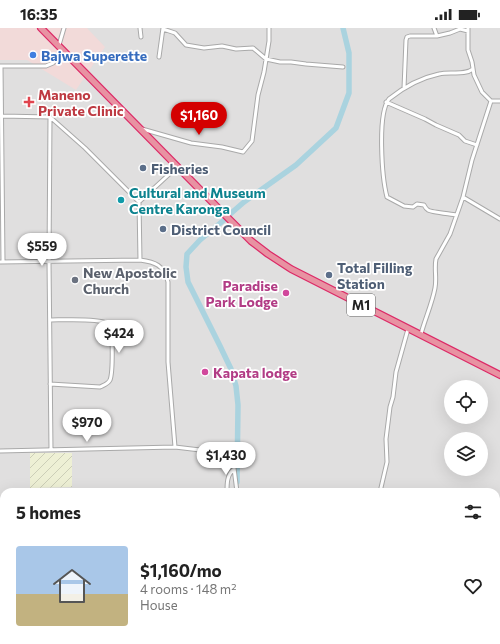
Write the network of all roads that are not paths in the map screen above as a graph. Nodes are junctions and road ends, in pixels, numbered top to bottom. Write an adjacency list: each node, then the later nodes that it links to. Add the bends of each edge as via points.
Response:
1 (41, 28): 10 (highway, M1)
2 (64, 28): 10 (street)
3 (140, 28): 9 (street)
4 (163, 28): 12 (street); 13 (street, via 175,33 186,45 204,48 253,48)
5 (269, 28): 13 (street)
6 (434, 28): 8 (street)
7 (468, 29): 8 (street); 16 (street, via 468,46)
8 (437, 36): 17 (street, via 407,37)
9 (141, 37)
10 (58, 46): 11 (highway, M1)
11 (64, 52): 14 (street, via 46,66); 23 (highway, M1)
12 (159, 57)
13 (266, 59): 15 (street); 23 (street, via 252,141 243,152 191,143)
14 (0, 66): 21 (street)
15 (343, 67)
16 (473, 69): 17 (street, via 467,72 441,73); 18 (street, via 479,86)
17 (404, 88): 20 (street)
18 (491, 101): 19 (street); 24 (street)
19 (500, 101)
20 (386, 102): 24 (street, via 425,118); 28 (street, via 382,123 382,153 387,197 404,206 424,205 428,211)
21 (2, 116): 22 (street); 32 (street)
22 (50, 117): 27 (street); 31 (street)
23 (140, 129): 25 (highway, M1)
24 (477, 145): 26 (street)
25 (177, 167): 27 (street); 34 (highway, M1, via 251,241 268,254)
26 (463, 197): 28 (street); 29 (street)
27 (140, 202): 30 (street)
28 (456, 215): 35 (street, via 450,234 436,259 435,290)
29 (500, 219)
30 (140, 260): 31 (street); 38 (street, via 159,266 166,274 168,282 168,362)
31 (49, 261): 32 (street); 33 (street)
32 (2, 262)
33 (50, 320): 37 (street); 37 (street, via 104,321 110,328 112,358 110,380 100,387)
34 (408, 329): 35 (highway, M1); 44 (street, via 396,372 390,407 386,439 387,462)
35 (420, 335): 36 (highway, M1)
36 (500, 375)
37 (50, 384): 39 (street)
38 (175, 447): 39 (street); 41 (street, via 228,454 233,460)
39 (51, 450): 40 (street)
40 (0, 451)
41 (233, 470): 42 (street, via 229,476); 43 (street)
42 (228, 488)
43 (235, 488)
44 (381, 488)

